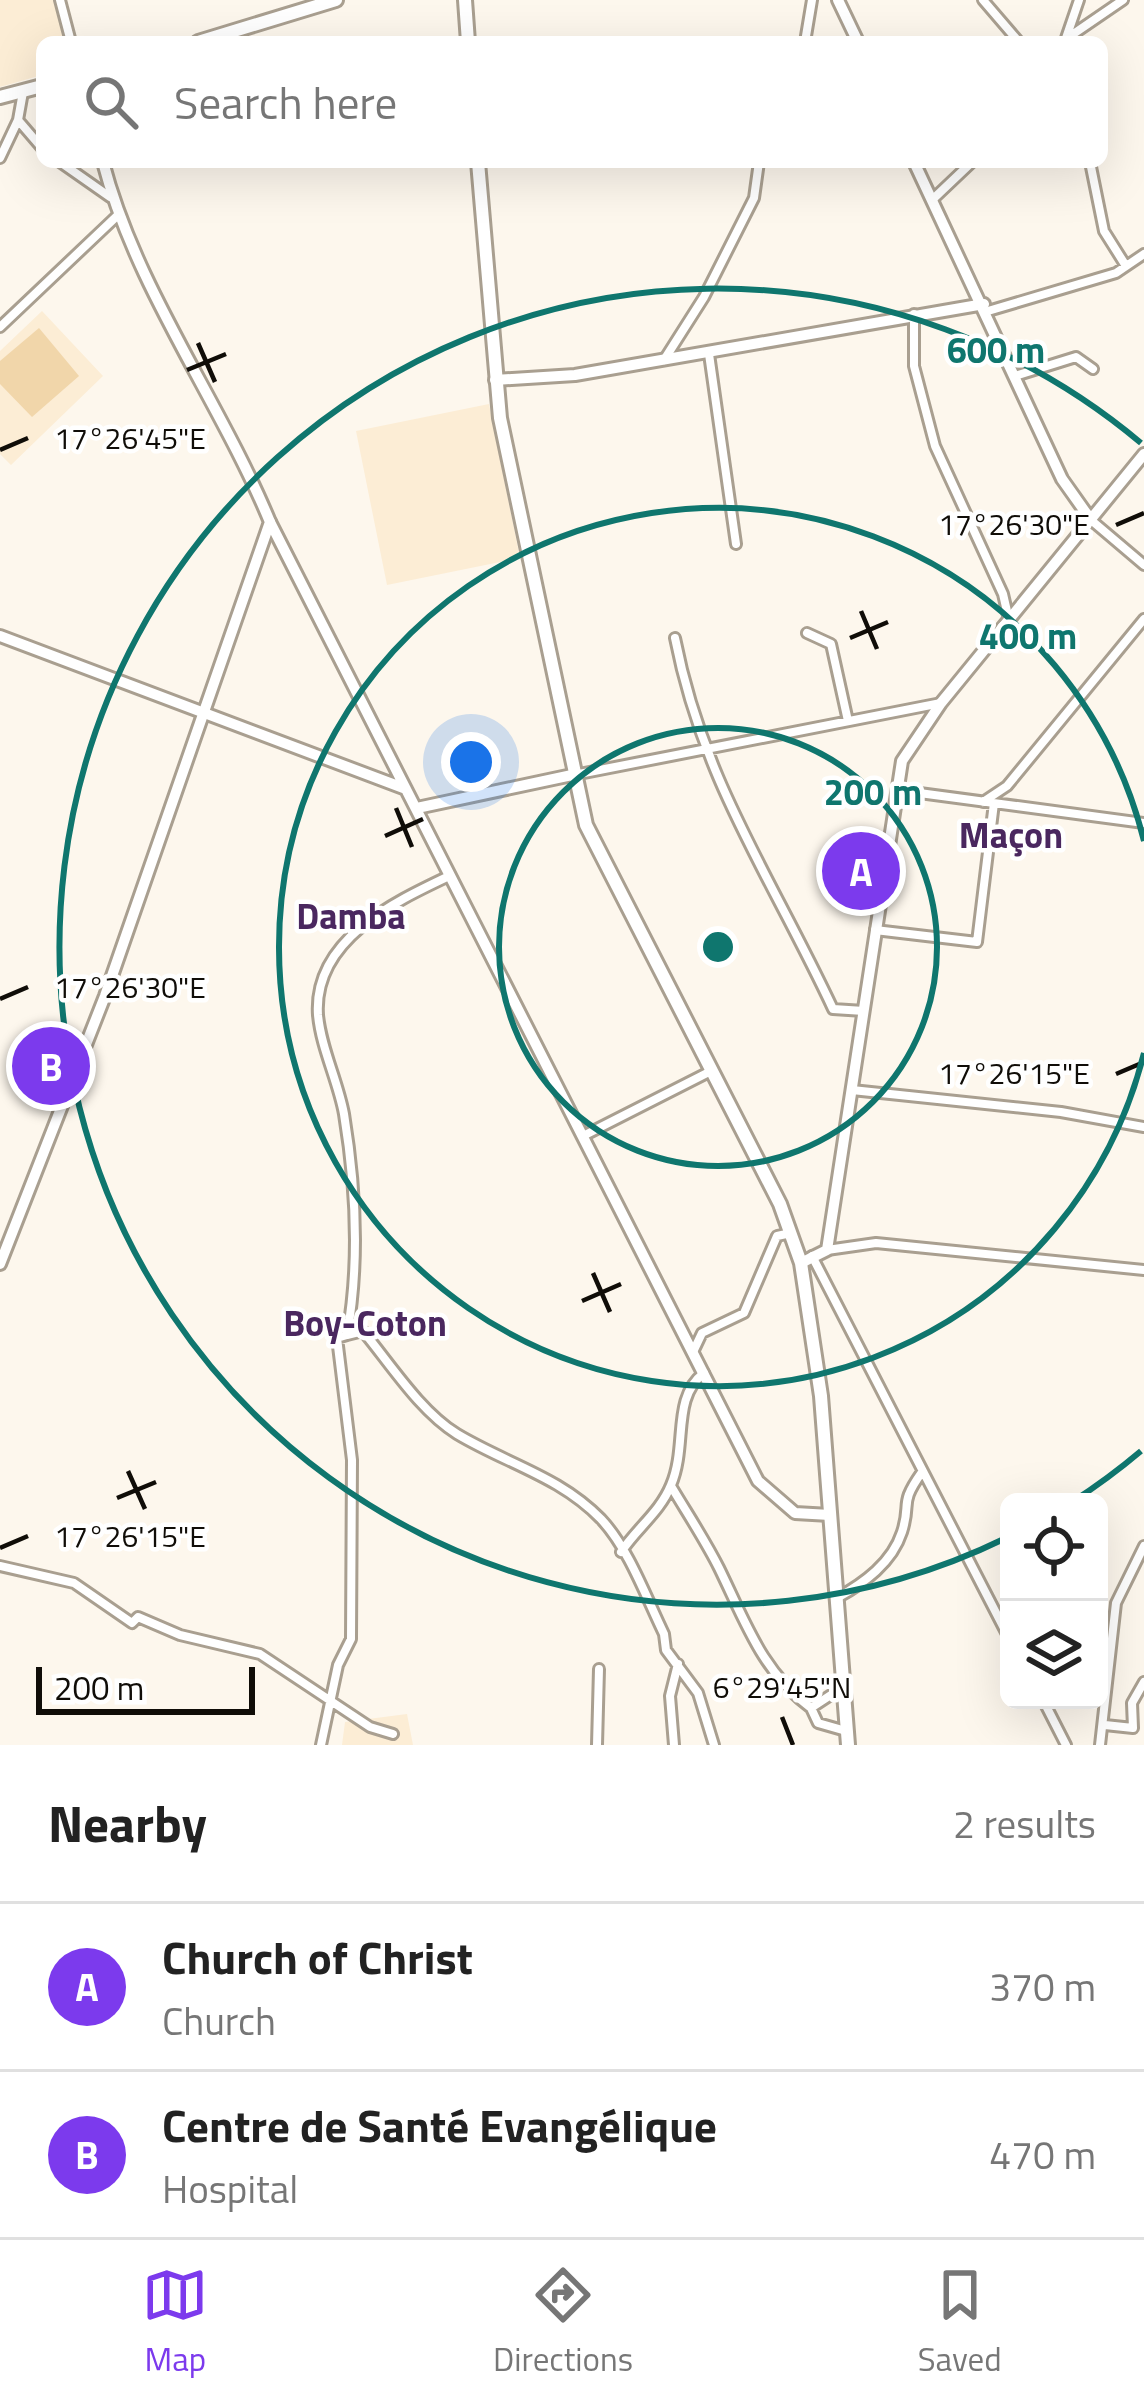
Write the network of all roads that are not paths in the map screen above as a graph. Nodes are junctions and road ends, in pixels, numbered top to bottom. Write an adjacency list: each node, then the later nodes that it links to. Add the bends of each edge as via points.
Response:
1 (60, 0): 9 (street)
2 (336, 0): 10 (main road)
3 (465, 0): 11 (main road)
4 (812, 0): 12 (street)
5 (838, 0): 13 (street)
6 (983, 0): 14 (street)
7 (1079, 0): 15 (street)
8 (1123, 0): 16 (street)
9 (69, 36)
10 (218, 36)
11 (468, 36)
12 (806, 36)
13 (855, 36)
14 (1014, 36)
15 (1066, 36)
16 (1072, 36)
17 (36, 87): 18 (main road)
18 (23, 90): 19 (main road); 20 (street)
19 (0, 98)
20 (18, 120): 21 (street); 22 (street)
21 (36, 141)
22 (0, 158)
23 (71, 168): 31 (street, via 107,191)
24 (105, 168): 31 (street)
25 (478, 168): 41 (main road)
26 (758, 168): 38 (street, via 754,198)
27 (917, 168): 30 (street)
28 (966, 168): 30 (street)
29 (1091, 168): 33 (street, via 1104,231)
30 (932, 200): 34 (street)
31 (116, 209): 36 (street); 44 (street)
32 (1144, 254): 33 (street)
33 (1126, 266): 34 (street)
34 (986, 308): 35 (street); 40 (street)
35 (914, 313): 37 (street); 48 (street, via 914,367 935,446)
36 (0, 327)
37 (709, 353): 38 (street); 45 (street)
38 (664, 360): 41 (street)
39 (1093, 369): 40 (street, via 1076,357)
40 (1015, 376): 43 (street, via 1062,479)
41 (495, 380): 56 (main road)
42 (1144, 454): 43 (street)
43 (1091, 520): 46 (street); 48 (street)
44 (270, 523): 53 (street); 57 (street)
45 (736, 544)
46 (1144, 565)
47 (1144, 619): 59 (street)
48 (1009, 620): 52 (street)
49 (807, 633): 54 (street, via 831,644)
50 (0, 636): 53 (street)
51 (676, 638): 55 (street)
52 (941, 703): 54 (street); 58 (street, via 902,761)
53 (207, 712): 57 (street); 72 (street)
54 (848, 721): 55 (street)
55 (703, 749): 56 (street); 64 (street, via 833,1009)
56 (572, 775): 60 (street); 65 (main road, via 603,860)
57 (406, 789): 60 (street)
58 (896, 790): 59 (street); 63 (street)
59 (988, 802): 61 (street); 63 (street, via 977,942)
60 (417, 808): 62 (street)
61 (1144, 823)
62 (449, 876): 68 (street); 74 (street, via 383,908 342,946 322,985 318,1015 344,1113 355,1227)
63 (875, 930): 64 (street)
64 (865, 1011): 66 (street)
65 (713, 1070): 68 (street); 69 (main road)
66 (852, 1090): 67 (street); 70 (street)
67 (1144, 1127)
68 (583, 1136): 75 (street)
69 (792, 1233): 71 (main road); 75 (street, via 769,1249 744,1313 702,1333)
70 (827, 1250): 71 (street); 73 (street, via 876,1243)
71 (806, 1260): 77 (street); 79 (main road)
72 (0, 1264)
73 (1144, 1270)
74 (347, 1335): 81 (street, via 363,1331 452,1432 527,1465 583,1502); 91 (street, via 338,1338 352,1460 351,1640)
75 (692, 1354): 76 (street)
76 (704, 1373): 78 (street, via 683,1398 684,1444); 79 (street, via 767,1494 795,1513)
77 (922, 1472): 83 (street, via 902,1500 904,1528 892,1554); 84 (street)
78 (671, 1486): 81 (street); 92 (street, via 755,1648)
79 (830, 1515): 83 (main road)
80 (1144, 1546): 85 (street)
81 (621, 1552): 87 (street)
82 (0, 1566): 91 (street, via 74,1583 131,1623 138,1617 260,1654)
83 (836, 1598): 90 (main road)
84 (1000, 1621)
85 (1110, 1634): 86 (street); 94 (street)
86 (1108, 1636)
87 (679, 1663): 99 (street, via 670,1696); 100 (street)
88 (599, 1669): 98 (street)
89 (1144, 1682): 94 (street, via 1132,1703 1133,1728)
90 (843, 1687): 92 (street); 96 (main road)
91 (332, 1704): 95 (street); 97 (street)
92 (811, 1708): 96 (street, via 818,1723)
93 (1048, 1709): 101 (street)
94 (1105, 1725): 102 (street)
95 (393, 1734)
96 (847, 1738)
97 (321, 1745)
98 (597, 1745)
99 (674, 1745)
100 (714, 1745)
101 (1066, 1745)
102 (1100, 1745)

